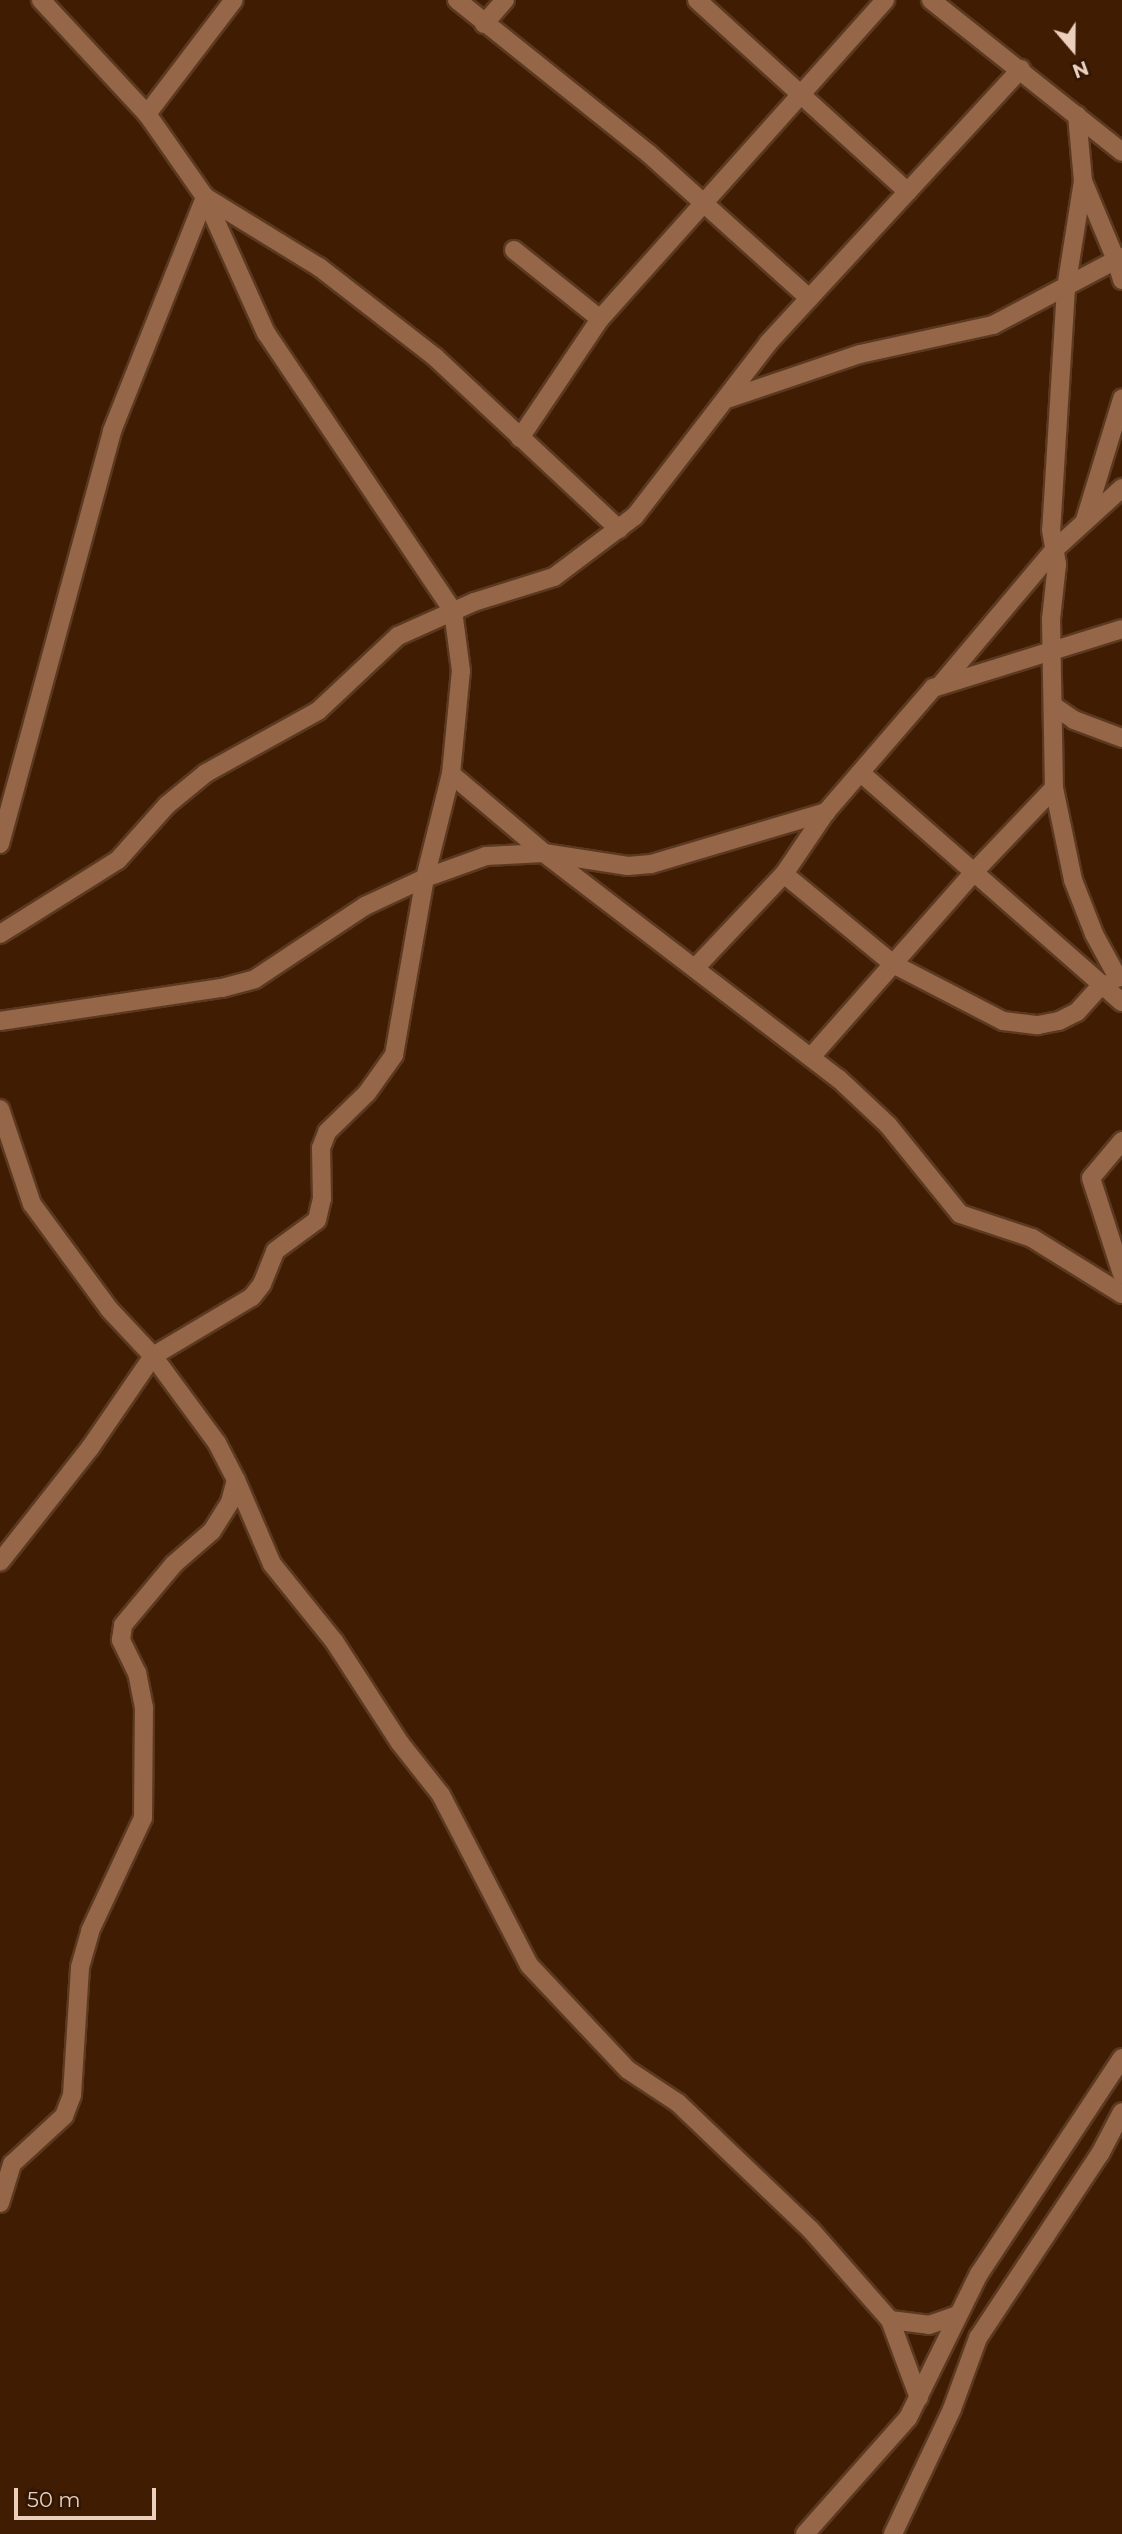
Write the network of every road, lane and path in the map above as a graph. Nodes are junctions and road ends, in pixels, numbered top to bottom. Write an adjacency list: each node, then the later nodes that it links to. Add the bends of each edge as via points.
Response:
1 (41, 0): 11 (street)
2 (234, 0): 11 (street)
3 (457, 0): 8 (street)
4 (505, 0): 8 (street)
5 (697, 0): 10 (street)
6 (885, 0): 10 (street)
7 (931, 0): 9 (street)
8 (484, 24): 17 (street)
9 (1021, 69): 12 (street); 15 (street)
10 (800, 94): 15 (street); 17 (street)
11 (147, 114): 16 (street)
12 (1077, 115): 13 (street); 14 (street)
13 (1122, 152)
14 (1083, 181): 19 (street); 21 (street)
15 (908, 192): 22 (street)
16 (205, 197): 26 (street, via 319,267 435,357); 31 (street, via 266,333); 41 (street, via 112,431)
17 (704, 203): 22 (street); 23 (street)
18 (514, 250): 23 (street)
19 (1119, 259): 20 (street); 21 (street)
20 (1122, 280)
21 (1066, 288): 24 (street, via 993,325 860,354); 30 (street, via 1051,530)
22 (809, 298): 24 (street, via 768,343)
23 (600, 319): 26 (street)
24 (730, 398): 29 (street, via 635,516)
25 (1122, 399): 28 (street)
26 (520, 438): 29 (street)
27 (1122, 488): 28 (street)
28 (1085, 520): 30 (street)
29 (619, 529): 31 (street, via 554,577)
30 (1055, 549): 33 (street); 34 (street)
31 (453, 611): 38 (street, via 461,671); 46 (street, via 398,636 318,711 206,773 167,805 118,860)
32 (1122, 629): 33 (street)
33 (1055, 652): 34 (street); 35 (street)
34 (942, 683): 37 (street, via 925,695)
35 (1055, 706): 36 (street, via 1074,720); 39 (street)
36 (1122, 738)
37 (860, 773): 40 (street); 43 (street)
38 (451, 774): 42 (street); 45 (street)
39 (1054, 788): 43 (street); 49 (street, via 1073,880)
40 (826, 812): 42 (street, via 651,864 628,866); 44 (street)
41 (0, 844)
42 (544, 853): 45 (street, via 486,856); 48 (street)
43 (974, 872): 47 (street); 49 (street)
44 (784, 874): 47 (street); 48 (street)
45 (425, 878): 51 (street, via 365,906 255,979 222,988); 57 (street, via 394,1055 367,1093 327,1132 321,1148 322,1199 317,1220 275,1251 252,1297)
46 (0, 934)
47 (893, 964): 49 (street, via 967,1006 1003,1021 1038,1025 1077,1012); 52 (street)
48 (696, 967): 52 (street)
49 (1116, 985): 50 (street)
50 (1122, 1016)
51 (0, 1021)
52 (811, 1057): 56 (street, via 888,1125 960,1214 1032,1238)
53 (0, 1109): 57 (street, via 32,1204 109,1309)
54 (1122, 1141): 55 (street, via 1091,1178)
55 (1122, 1274)
56 (1122, 1294)
57 (153, 1356): 58 (street, via 217,1443); 59 (street, via 90,1448)
58 (236, 1480): 62 (street, via 230,1502 212,1531 174,1564 123,1625 121,1640 137,1673 144,1708 143,1818 90,1931 80,1967 72,2095 64,2116 12,2164); 64 (street, via 272,1564 334,1641 400,1743 441,1795 529,1965 628,2070 678,2103 810,2229)
59 (0, 1562)
60 (1122, 2059): 63 (street, via 1008,2226)
61 (1122, 2112): 67 (street, via 1100,2154 978,2338 952,2409)
62 (0, 2203)
63 (955, 2316): 64 (street, via 929,2325); 65 (street)
64 (890, 2320): 65 (street)
65 (919, 2398): 66 (street, via 908,2418)
66 (805, 2534)
67 (893, 2534)

